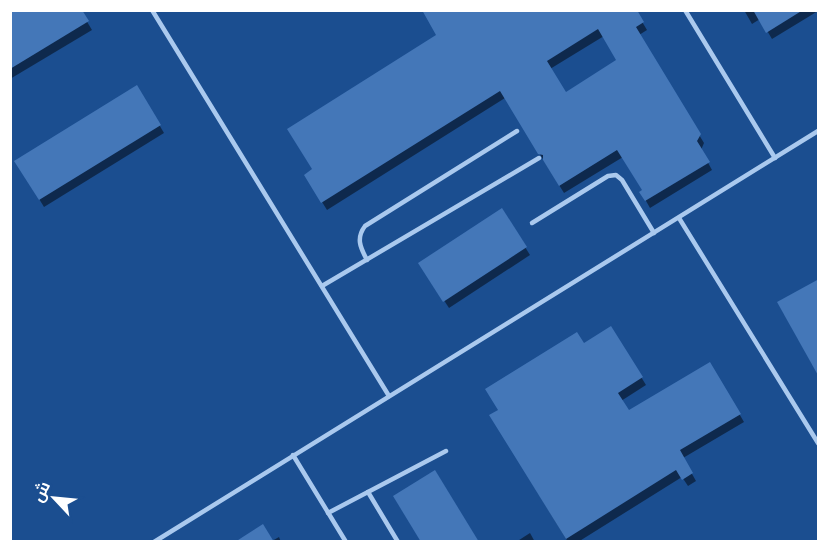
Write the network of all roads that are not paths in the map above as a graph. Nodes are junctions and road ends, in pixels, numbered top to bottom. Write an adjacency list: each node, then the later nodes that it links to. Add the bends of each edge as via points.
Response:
1 (152, 10): 11 (lane)
2 (685, 10): 6 (lane)
3 (517, 131): 10 (lane, via 365,226 359,243)
4 (819, 131): 6 (lane)
5 (539, 158): 10 (lane)
6 (775, 158): 7 (lane)
7 (679, 218): 9 (lane); 13 (lane)
8 (532, 223): 9 (lane, via 608,176 616,175)
9 (654, 233): 12 (lane)
10 (367, 260): 11 (lane)
11 (322, 286): 12 (lane)
12 (389, 396): 15 (lane)
13 (819, 443)
14 (446, 451): 16 (lane)
15 (293, 455): 17 (lane); 18 (lane)
16 (368, 492): 17 (lane); 20 (lane)
17 (328, 513): 19 (lane)
18 (154, 542)
19 (346, 542)
20 (399, 542)

